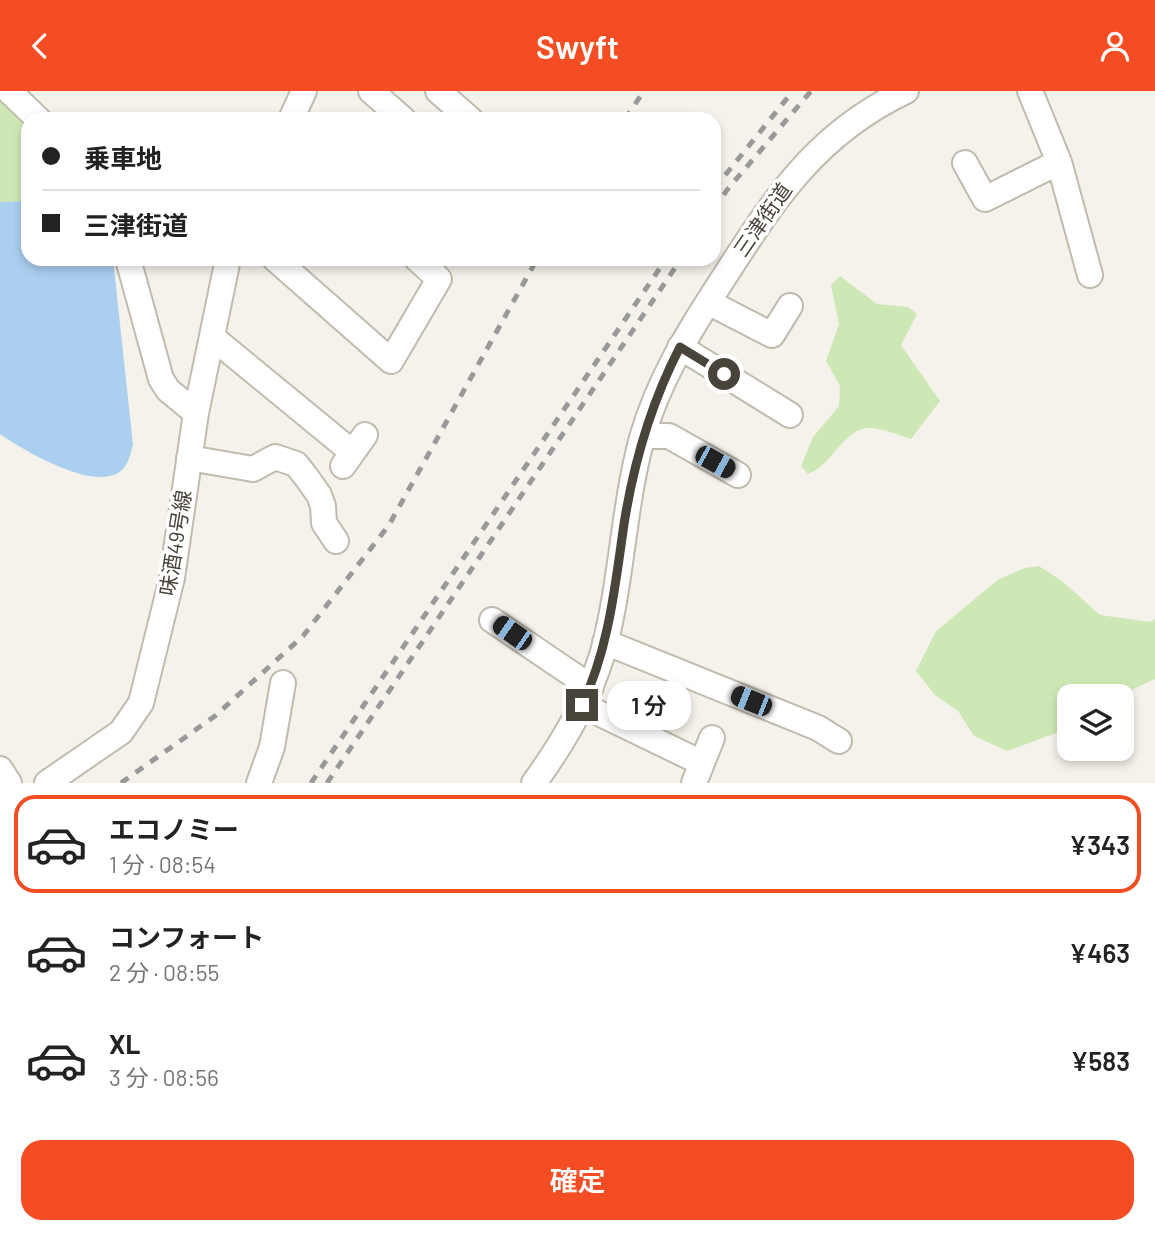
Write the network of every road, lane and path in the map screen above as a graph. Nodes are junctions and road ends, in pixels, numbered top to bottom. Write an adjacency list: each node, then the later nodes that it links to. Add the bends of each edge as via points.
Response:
1 (9, 91): 7 (street)
2 (303, 91): 8 (street)
3 (371, 91): 9 (street)
4 (906, 91): 18 (street, 三津街道, via 856,120 799,169)
5 (1030, 91): 11 (street)
6 (441, 102): 10 (street)
7 (31, 112)
8 (294, 112)
9 (395, 112)
10 (458, 112)
11 (1059, 162): 12 (street, via 985,199); 17 (street)
12 (965, 163)
13 (130, 266): 22 (street, via 162,379 168,390)
14 (227, 266): 20 (street, 味酒49号線)
15 (283, 266): 16 (street, via 391,361 439,279)
16 (425, 266)
17 (1090, 275)
18 (708, 302): 19 (street, via 772,335); 21 (street, 三津街道)
19 (790, 306)
20 (212, 337): 22 (street, 味酒49号線); 25 (street, via 312,405)
21 (680, 347): 23 (street); 24 (street, 三津街道)
22 (196, 413): 26 (street, 味酒49号線)
23 (790, 415)
24 (643, 436): 27 (street, via 669,436); 30 (street, 三津街道)
25 (353, 451)
26 (189, 458): 28 (street, via 253,469 275,457 296,464 318,495 324,523); 38 (street, 味酒49号線, via 172,578 141,703 121,732)
27 (738, 475)
28 (336, 541)
29 (492, 620): 32 (street)
30 (605, 642): 32 (street, 三津街道); 34 (street, via 818,728)
31 (282, 683): 39 (street, via 272,747)
32 (586, 696): 36 (street); 40 (street, 三津街道)
33 (712, 738): 36 (street)
34 (839, 741)
35 (0, 769): 37 (street)
36 (698, 773)
37 (9, 782)
38 (47, 782)
39 (259, 782)
40 (537, 782)

